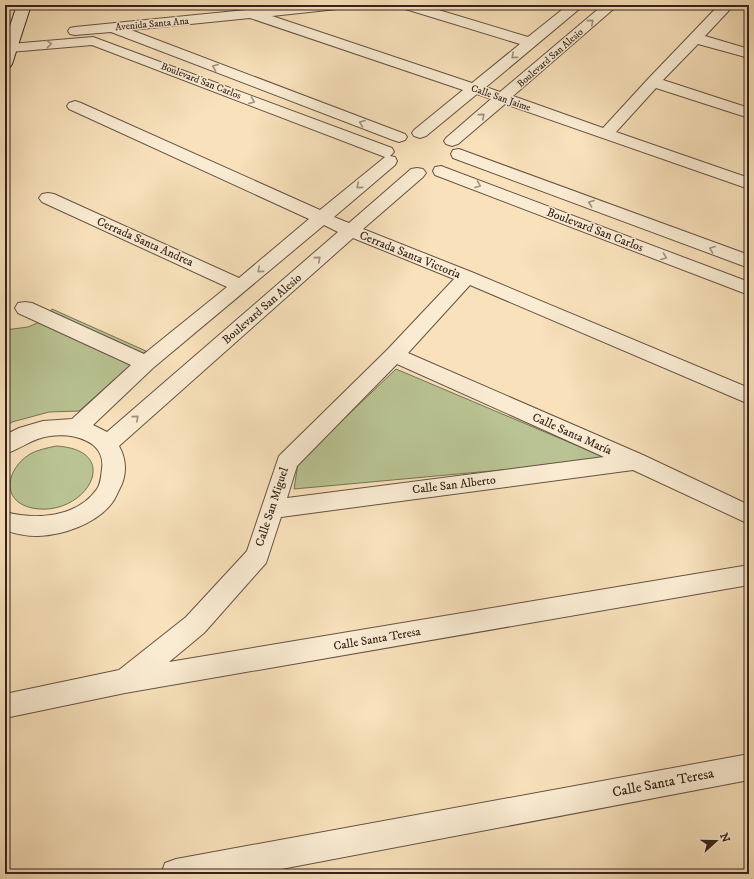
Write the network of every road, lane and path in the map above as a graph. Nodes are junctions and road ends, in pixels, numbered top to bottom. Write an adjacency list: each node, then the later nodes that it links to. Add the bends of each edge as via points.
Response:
1 (24, 5): 10 (street)
2 (336, 5): 7 (street, Avenida Santa Ana)
3 (407, 5): 11 (street)
4 (577, 5): 11 (street, Boulevard San Alesio)
5 (611, 5): 16 (street, Boulevard San Alesio, one-way to 5)
6 (727, 5): 9 (street)
7 (253, 14): 8 (street, Avenida Santa Ana); 15 (street, Calle San Jaime)
8 (112, 28): 10 (street, Avenida Santa Ana); 21 (street, Boulevard San Carlos, one-way to 8)
9 (695, 38): 12 (street); 14 (street)
10 (12, 42): 13 (street); 23 (street, Boulevard San Carlos, one-way to 23, via 93,41)
11 (531, 43): 15 (street, Boulevard San Alesio, one-way to 15)
12 (749, 54)
13 (5, 64)
14 (653, 82): 18 (street); 20 (street)
15 (474, 90): 16 (street, Calle San Jaime); 19 (street, Boulevard San Alesio)
16 (503, 98): 20 (street, Calle San Jaime); 22 (street, Boulevard San Alesio, one-way to 16)
17 (75, 106): 28 (street, Cerrada Santa Victoria)
18 (749, 113)
19 (420, 133): 21 (street); 22 (street, via 432,133)
20 (606, 134): 26 (street, Calle San Jaime)
21 (399, 137): 23 (street, via 388,146)
22 (455, 148): 24 (street, via 457,161); 30 (street, Boulevard San Carlos, one-way to 22)
23 (387, 156): 25 (street, via 396,167); 28 (street, one-way to 28)
24 (441, 171): 25 (street, via 430,174); 33 (street, Boulevard San Carlos, one-way to 33)
25 (417, 173): 29 (street, Boulevard San Alesio)
26 (749, 184)
27 (48, 198): 32 (street, Cerrada Santa Andrea)
28 (322, 218): 29 (street, Cerrada Santa Victoria); 32 (street, one-way to 32)
29 (351, 231): 31 (street, Cerrada Santa Victoria); 39 (street, Boulevard San Alesio, one-way to 29)
30 (749, 262)
31 (467, 277): 35 (street, Calle San Miguel); 37 (street, Cerrada Santa Victoria)
32 (241, 286): 36 (street)
33 (749, 289)
34 (25, 308): 36 (street)
35 (394, 355): 41 (street, Calle Santa María); 42 (street, Calle San Miguel, via 287,462)
36 (146, 363): 38 (street)
37 (749, 396)
38 (76, 428): 39 (street, via 94,434); 40 (street, via 52,427 28,432)
39 (107, 444): 44 (street, via 114,457 115,473 109,489 97,504 79,516 58,525 36,528)
40 (5, 446)
41 (635, 461): 42 (street, Calle San Alberto); 43 (street, Calle Santa María)
42 (272, 509): 46 (street, Calle San Miguel, via 257,556 195,625)
43 (749, 515)
44 (5, 521)
45 (749, 575): 46 (street, Calle Santa Teresa)
46 (125, 682): 47 (street, Calle Santa Teresa)
47 (5, 706)
48 (749, 766): 49 (street, Calle Santa Teresa)
49 (176, 874)

